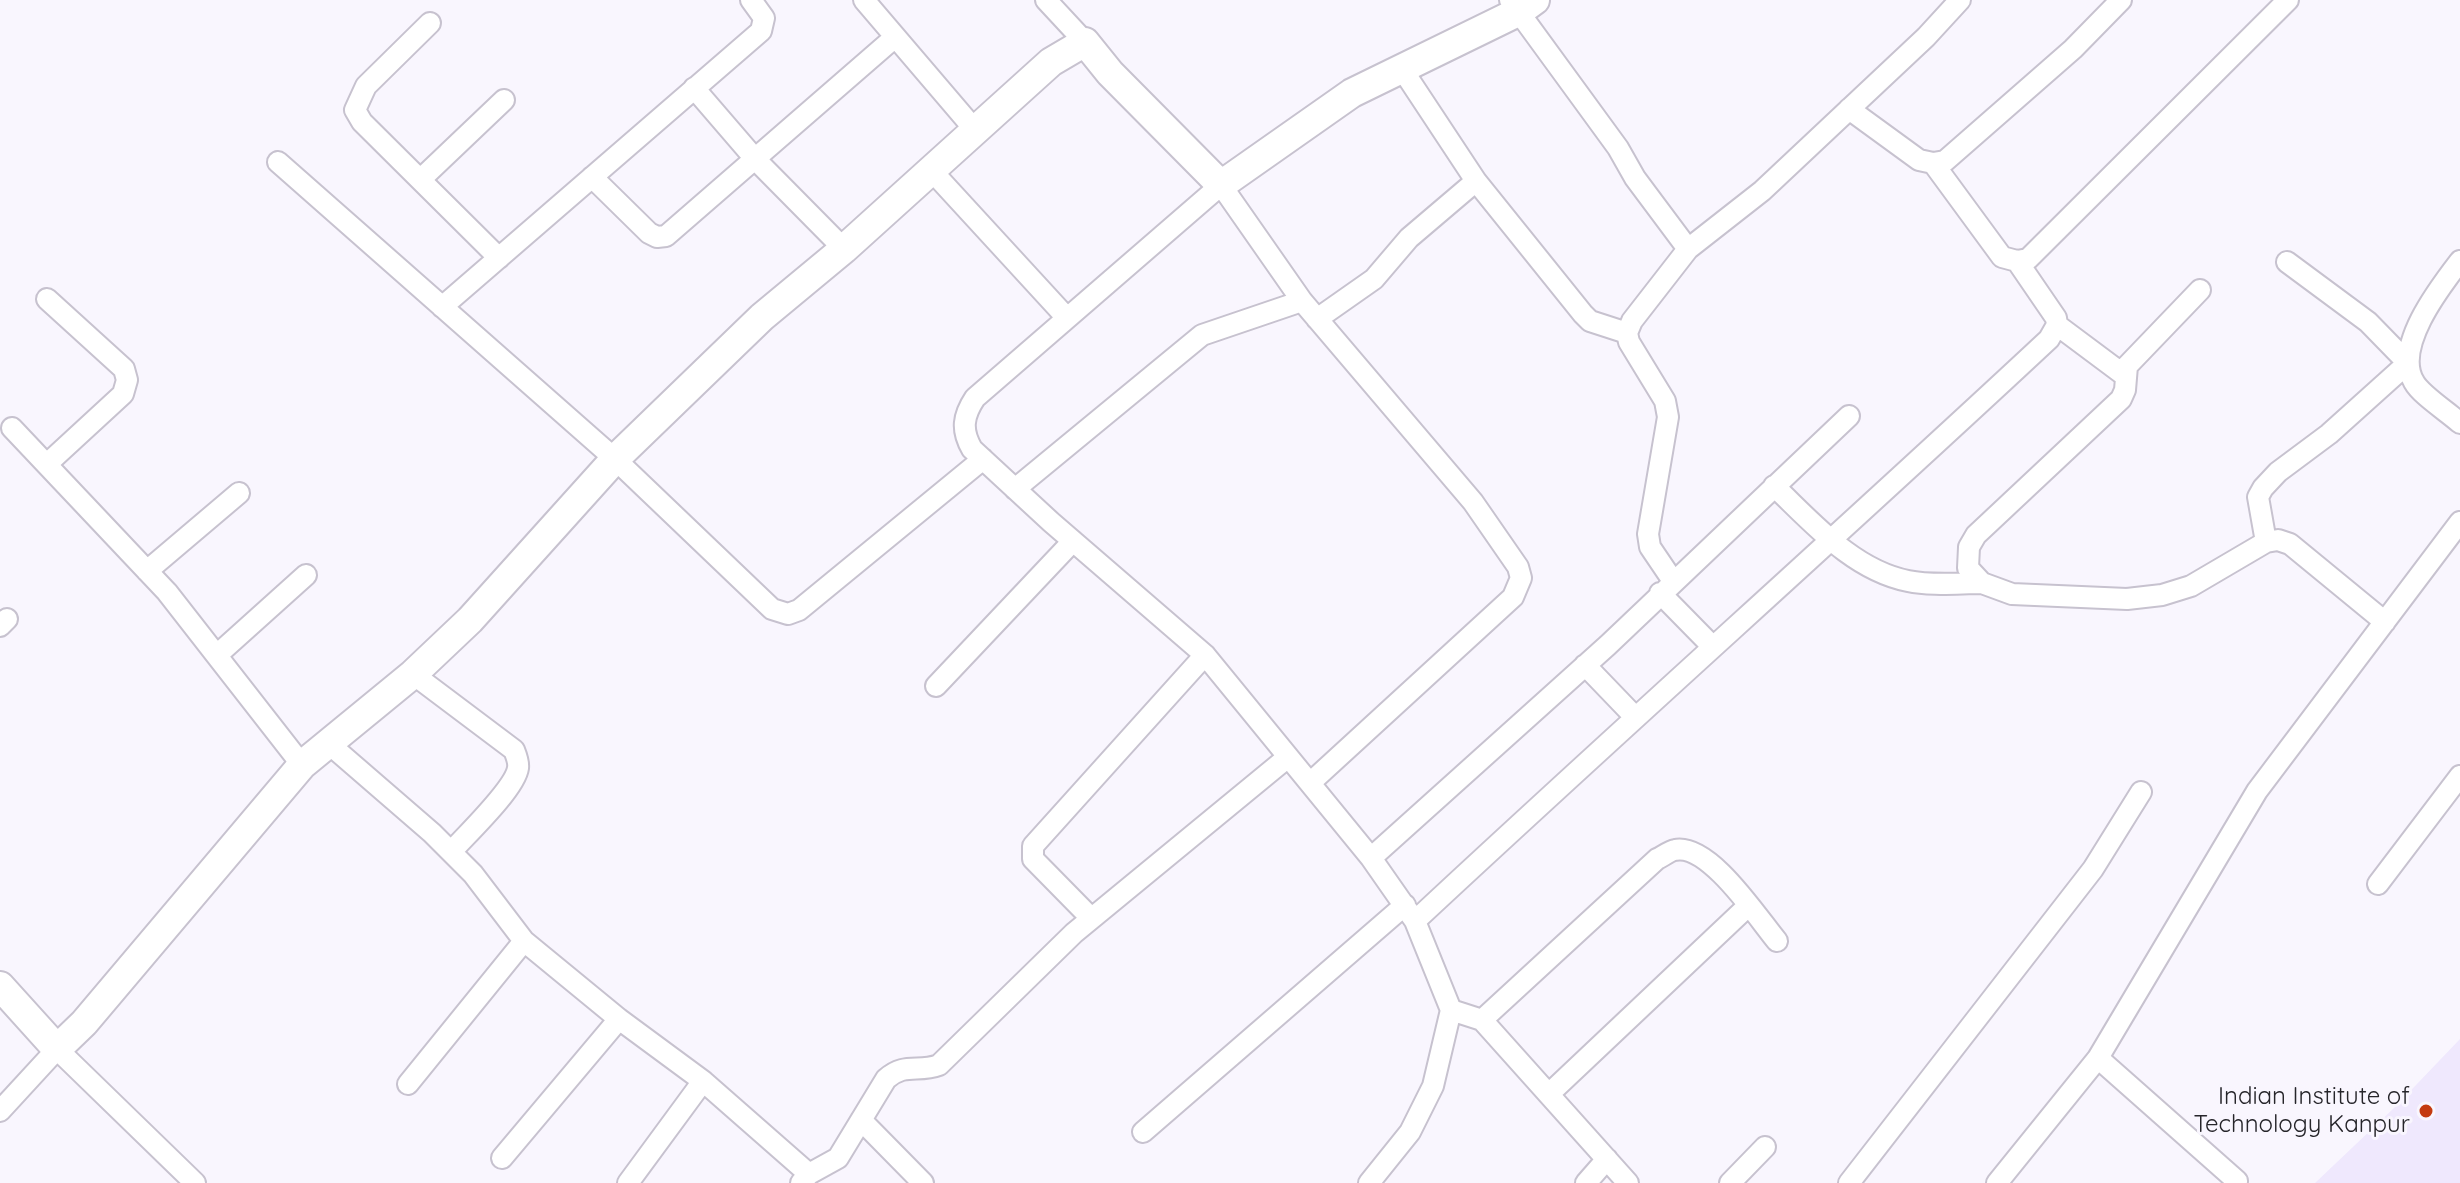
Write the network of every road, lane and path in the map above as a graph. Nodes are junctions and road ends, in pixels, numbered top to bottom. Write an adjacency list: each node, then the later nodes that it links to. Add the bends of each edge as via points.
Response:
1 (751, 0): 12 (street, via 764,18 761,31)
2 (864, 0): 9 (street)
3 (1046, 0): 10 (street)
4 (1960, 0): 14 (street)
5 (2121, 0): 18 (street, via 1945,161)
6 (2288, 0): 27 (street, via 2028,259)
7 (1522, 4): 11 (street); 25 (street, via 1635,178)
8 (430, 23): 21 (street, via 366,86 355,110)
9 (894, 38): 15 (street); 16 (street)
10 (1085, 42): 15 (street, via 1051,62); 23 (street)
11 (1402, 69): 22 (street); 23 (street, via 1352,93)
12 (694, 88): 16 (street); 20 (street)
13 (504, 100): 21 (street)
14 (1849, 109): 18 (street, via 1919,160); 25 (street, via 1762,191)
15 (975, 130): 19 (street)
16 (756, 160): 20 (street, via 666,236 657,237); 24 (street)
17 (278, 162): 33 (street)
18 (1933, 163): 27 (street, via 2002,257)
19 (931, 170): 24 (street); 34 (street)
20 (592, 177): 26 (street)
21 (421, 179): 26 (street)
22 (1476, 181): 35 (street, via 1409,238 1374,279); 37 (street, via 1583,314)
23 (1221, 185): 32 (street); 34 (street)
24 (844, 249): 43 (street, via 762,317)
25 (1688, 249): 37 (street)
26 (499, 258): 33 (street)
27 (2017, 261): 36 (street)
28 (2460, 261): 38 (street, via 2424,311)
29 (2287, 262): 38 (street, via 2368,322)
30 (2200, 290): 39 (street)
31 (47, 299): 45 (street, via 124,369 127,380 123,394)
32 (1302, 301): 35 (street); 47 (street, via 1202,335)
33 (442, 307): 43 (street)
34 (1067, 318): 44 (street, via 967,410 965,437)
35 (1317, 319): 69 (street, via 1473,502 1521,578 1513,597)
36 (2057, 325): 39 (street); 50 (street, via 2049,339)
37 (1627, 333): 56 (street, via 1665,401 1667,432 1648,534)
38 (2408, 363): 41 (street, via 2414,383); 52 (street, via 2263,488 2258,497)
39 (2124, 375): 55 (street, via 2121,399 1976,535 1968,568)
40 (1849, 416): 46 (street)
41 (2460, 423)
42 (12, 428): 45 (street)
43 (615, 459): 44 (street, via 772,609 788,614); 62 (street, via 470,620)
44 (983, 459): 47 (street)
45 (47, 464): 53 (street)
46 (1774, 486): 50 (street); 56 (street)
47 (1015, 489): 51 (street)
48 (239, 493): 53 (street)
49 (2460, 522): 57 (street)
50 (1832, 540): 55 (street, via 1868,567 1909,581); 58 (street)
51 (1073, 541): 60 (street); 63 (street)
52 (2266, 542): 55 (street, via 2191,586 2162,595 2127,599 2012,594); 57 (street, via 2290,544)
53 (147, 571): 59 (street)
54 (306, 575): 59 (street)
55 (1982, 583)
56 (1666, 587): 58 (street); 61 (street)
57 (2385, 622): 84 (street, via 2257,791)
58 (1713, 647): 64 (street)
59 (217, 655): 67 (street)
60 (1205, 655): 66 (street); 76 (street, via 1033,846 1033,859)
61 (1585, 665): 64 (street); 72 (street)
62 (413, 674): 65 (street); 71 (street, via 517,757 512,785)
63 (936, 686)
64 (1635, 717): 75 (street)
65 (328, 743): 67 (street); 71 (street)
66 (1288, 757): 69 (street); 76 (street)
67 (302, 765): 83 (street)
68 (2460, 776): 73 (street)
69 (1310, 783): 72 (street)
70 (2141, 792): 103 (street, via 2093,869)
71 (451, 852): 77 (street)
72 (1371, 858): 75 (street)
73 (2378, 884)
74 (1748, 906): 78 (street); 82 (street, via 1716,867 1693,852 1675,850 1657,859); 87 (street)
75 (1410, 913): 80 (street); 90 (street)
76 (1091, 918): 89 (street, via 939,1065 894,1071)
77 (524, 941): 81 (street); 86 (street)
78 (1777, 941)
79 (0, 986): 83 (street)
80 (1451, 1010): 82 (street); 99 (street, via 1433,1086 1410,1132)
81 (619, 1019): 85 (street); 92 (street)
82 (1482, 1020): 87 (street)
83 (57, 1049): 88 (street); 96 (street)
84 (2098, 1058): 95 (street); 104 (street)
85 (703, 1081): 94 (street); 97 (street)
86 (408, 1084)
87 (1550, 1093): 93 (street)
88 (0, 1111)
89 (861, 1120): 94 (street, via 838,1158); 98 (street)
90 (1143, 1132)
91 (1765, 1147): 102 (street)
92 (502, 1158)
93 (1607, 1159): 100 (street); 101 (street)
94 (805, 1179)
95 (2237, 1181)
96 (195, 1183)
97 (628, 1183)
98 (923, 1183)
99 (1369, 1183)
100 (1586, 1183)
101 (1628, 1183)
102 (1730, 1183)
103 (1849, 1183)
104 (1997, 1183)

